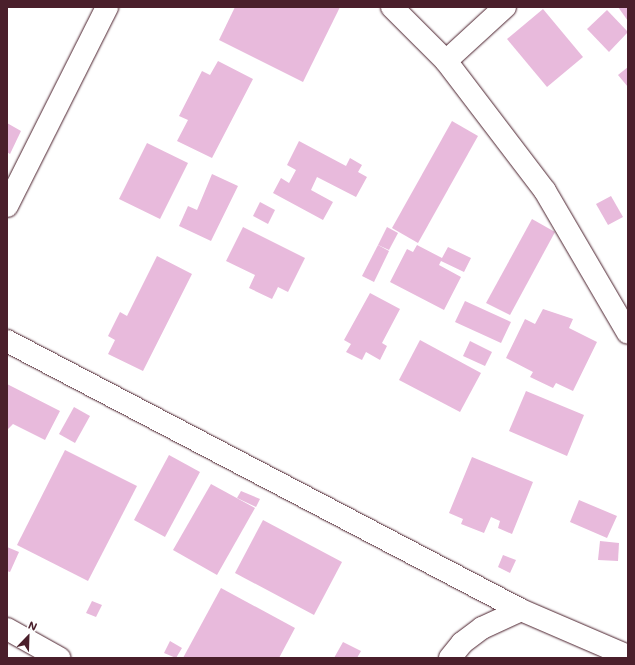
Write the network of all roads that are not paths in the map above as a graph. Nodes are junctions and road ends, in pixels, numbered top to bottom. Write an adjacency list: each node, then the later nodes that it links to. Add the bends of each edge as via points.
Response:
1 (107, 7): 5 (street)
2 (392, 7): 4 (street)
3 (505, 7): 4 (street)
4 (446, 62): 6 (street, via 545,191)
5 (7, 206)
6 (628, 333)
7 (7, 341): 8 (street)
8 (521, 610): 10 (street); 12 (street, via 482,628 462,643)
9 (7, 629): 11 (street)
10 (628, 656)
11 (59, 658)
12 (450, 658)

